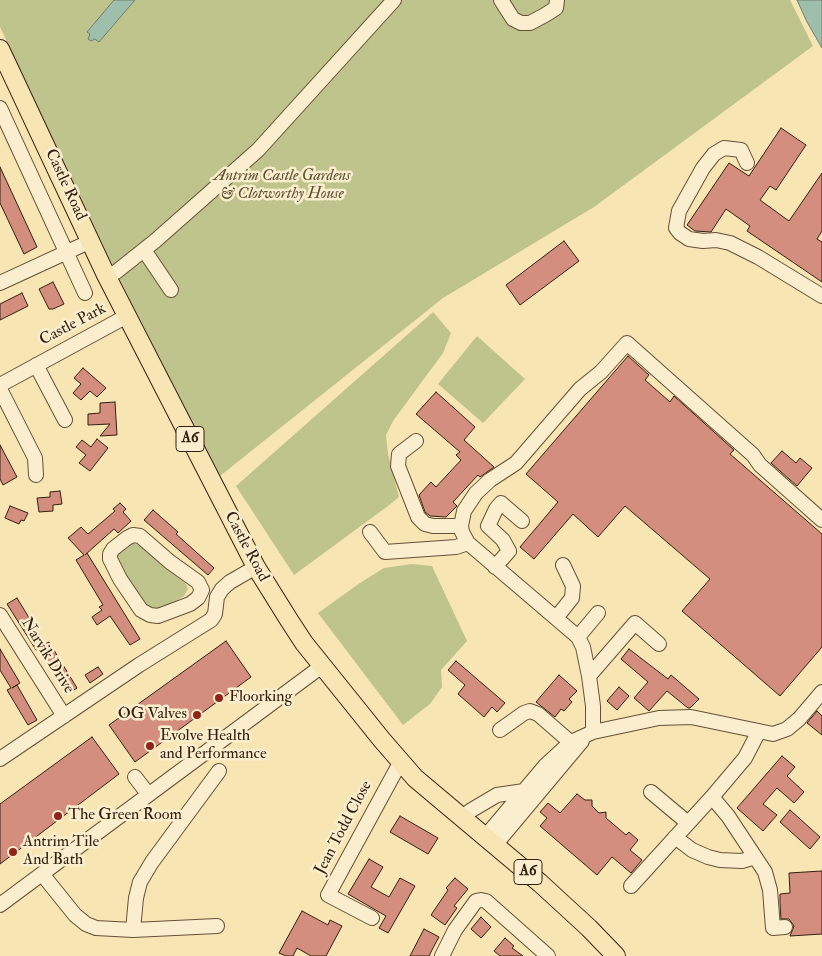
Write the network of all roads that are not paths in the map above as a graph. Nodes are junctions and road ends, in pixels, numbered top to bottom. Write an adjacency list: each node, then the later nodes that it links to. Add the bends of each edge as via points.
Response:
1 (394, 0): 8 (street, via 258,150)
2 (502, 0): 3 (street, via 508,14 521,23 530,23 556,8)
3 (557, 0)
4 (0, 49): 7 (main road, Castle Road / A6)
5 (0, 108): 9 (street)
6 (747, 163): 14 (street, via 741,150 724,148 714,154 679,211 676,228 689,239 730,243 758,256)
7 (91, 241): 9 (street); 10 (main road, Castle Road / A6)
8 (144, 250): 10 (street, via 116,272); 12 (street)
9 (66, 252): 11 (street); 13 (street)
10 (106, 275): 15 (main road, Castle Road / A6)
11 (0, 283)
12 (171, 290)
13 (85, 293)
14 (822, 296)
15 (127, 316): 16 (street, Castle Park); 27 (main road, Castle Road / A6)
16 (36, 365): 17 (street, Castle Park); 18 (street, Castle Park)
17 (0, 387): 20 (street, Castle Park, via 35,458)
18 (65, 420)
19 (416, 441): 23 (street, via 399,454 398,466 418,517 432,526)
20 (36, 476)
21 (822, 520): 23 (street, via 626,343 601,372 580,389 516,463 476,493 464,511)
22 (522, 521): 28 (street, via 501,503 496,509 488,526 509,551)
23 (461, 526): 25 (street)
24 (370, 532): 25 (street, via 385,552 456,547)
25 (468, 543): 28 (street)
26 (563, 565): 33 (street, via 572,586 572,598)
27 (256, 567): 30 (street, via 225,586); 36 (main road, Castle Road / A6, via 288,620)
28 (495, 567): 33 (street)
29 (200, 595): 29 (street, via 190,604 160,615 145,613 115,570 111,552 130,536 140,536 198,582 202,588); 30 (street)
30 (216, 600): 39 (street, via 216,612 210,620)
31 (598, 613): 34 (street)
32 (0, 615): 39 (street, Narvik Drive)
33 (556, 618): 34 (street)
34 (578, 637): 37 (street)
35 (659, 644): 37 (street, via 635,622)
36 (322, 666): 45 (main road, Castle Road / A6); 50 (street)
37 (589, 676): 42 (street, via 593,706)
38 (822, 692): 41 (street, via 786,729 774,734)
39 (64, 716): 44 (street)
40 (500, 730): 43 (street, via 530,711 538,714)
41 (759, 731): 42 (street, via 674,716); 51 (street, via 745,758)
42 (589, 734): 43 (street)
43 (574, 745): 48 (street, via 545,766); 55 (street)
44 (0, 759)
45 (401, 761): 52 (main road, Castle Road / A6); 60 (street, Jean Todd Close, via 328,895)
46 (219, 771): 63 (street, via 140,882)
47 (135, 777): 50 (street)
48 (524, 791): 52 (street, via 497,795); 55 (street)
49 (651, 792): 53 (street)
50 (148, 794): 57 (street)
51 (712, 797): 53 (street); 56 (street)
52 (462, 818): 55 (main road, Castle Road / A6)
53 (688, 823): 54 (street)
54 (675, 837): 56 (street, via 684,845 720,860 742,861); 58 (street)
55 (490, 841): 64 (main road, Castle Road / A6, via 590,928)
56 (755, 857): 62 (street, via 765,872 770,890 773,928)
57 (42, 874): 59 (street); 63 (street, via 86,924 96,928)
58 (632, 886)
59 (0, 905)
60 (372, 918)
61 (217, 926): 63 (street)
62 (785, 927)
63 (133, 930)
64 (613, 955)
65 (442, 956): 66 (street, via 455,930 476,901 481,900)
66 (548, 956)

